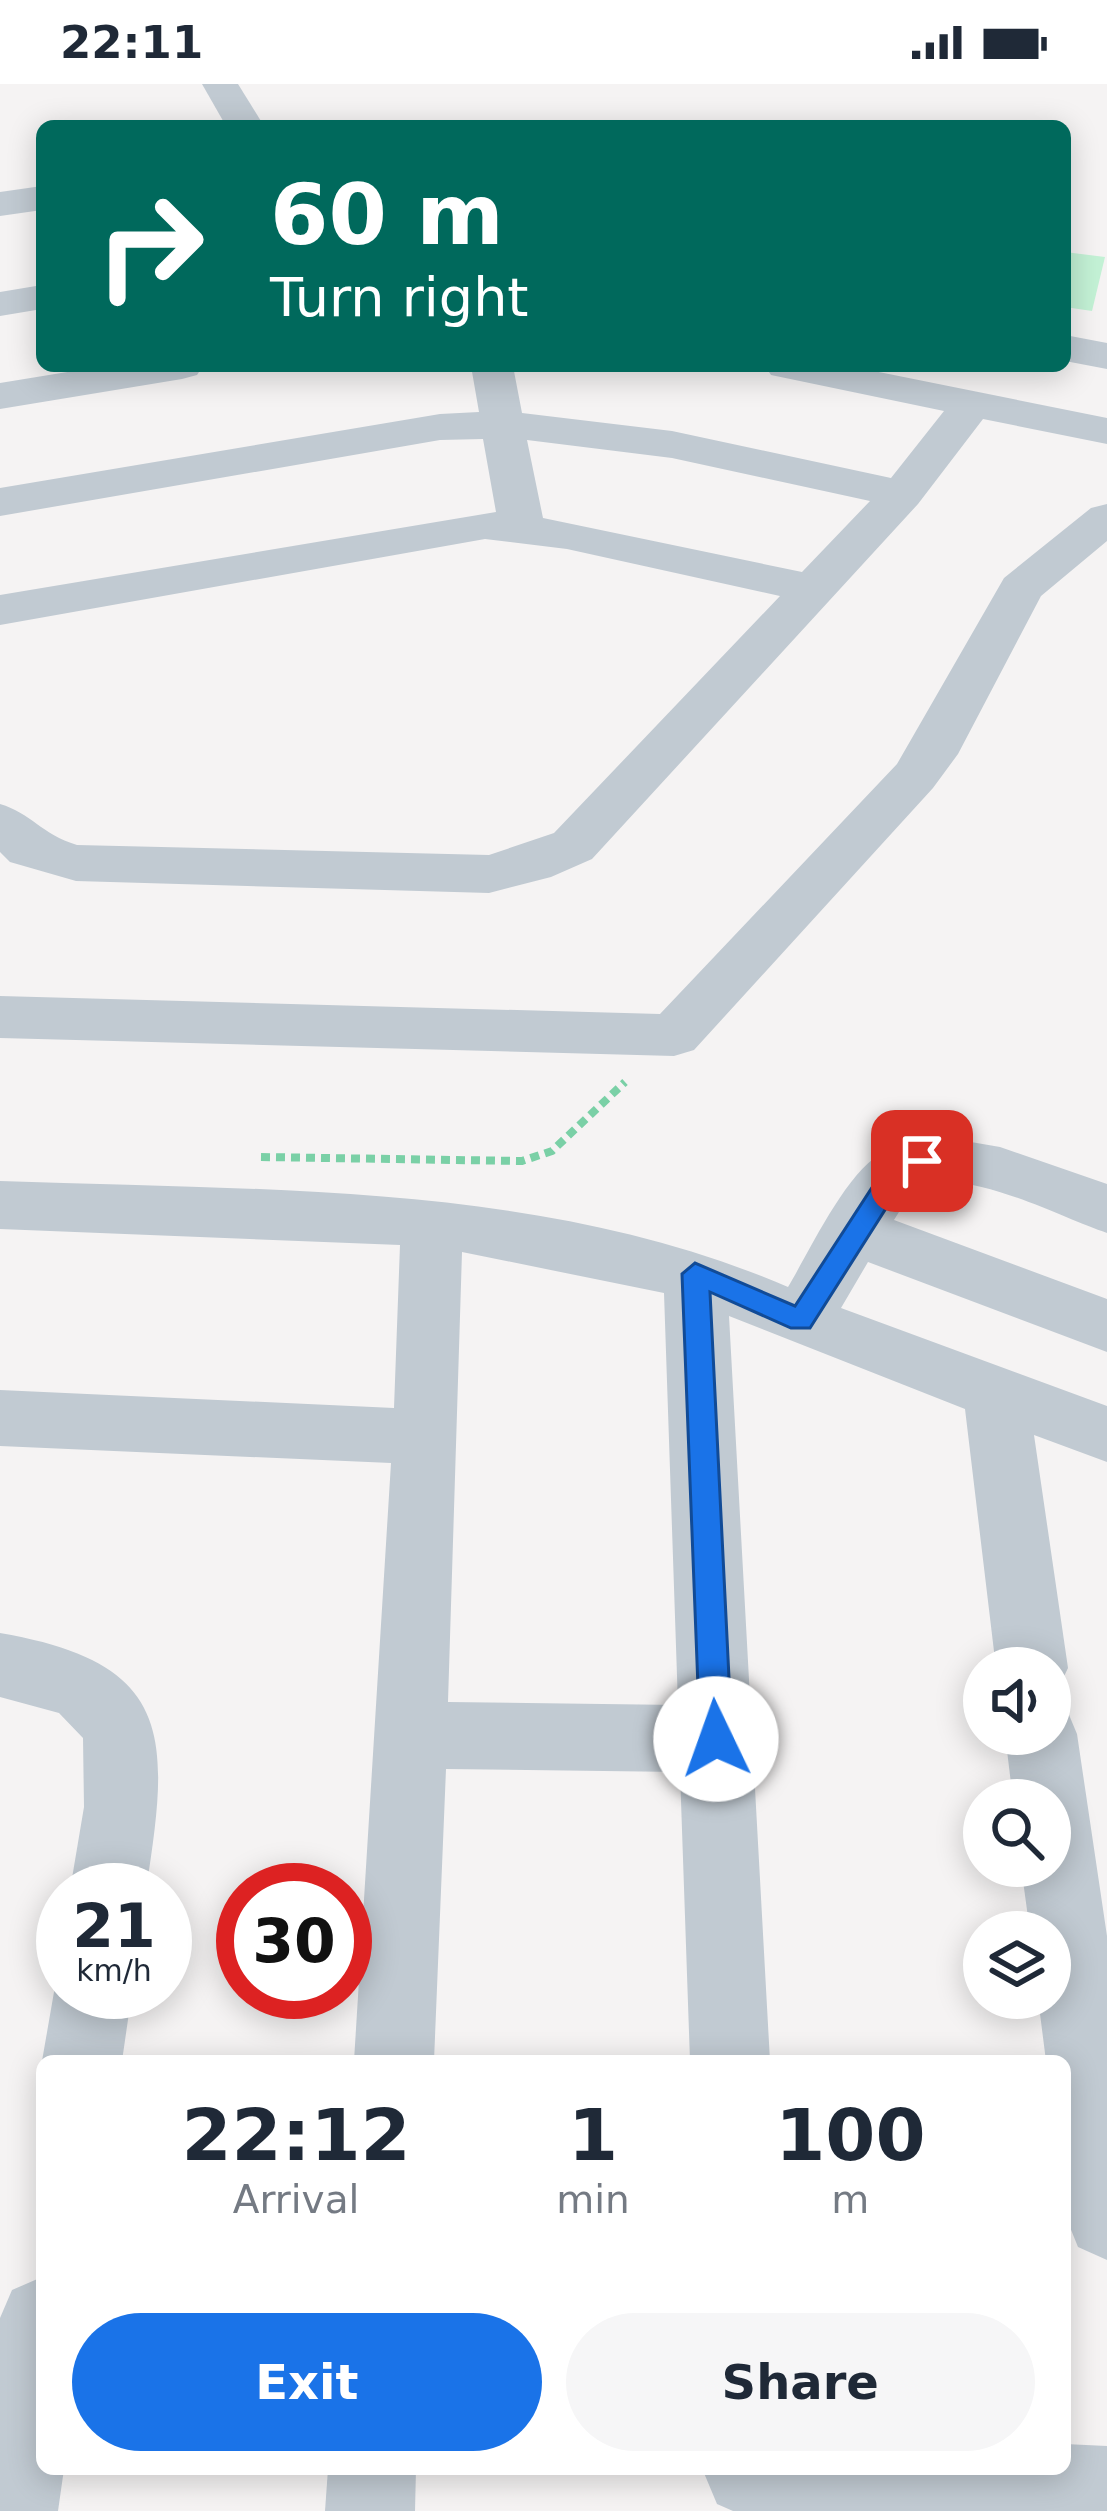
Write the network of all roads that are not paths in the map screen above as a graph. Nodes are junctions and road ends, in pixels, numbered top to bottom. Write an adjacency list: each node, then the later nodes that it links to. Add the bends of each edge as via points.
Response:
1 (233, 86): 2 (street)
2 (242, 120)
3 (36, 298): 4 (street)
4 (0, 304)
5 (1071, 349): 6 (street)
6 (1107, 356)
7 (146, 372): 10 (street)
8 (493, 372): 12 (street)
9 (815, 372): 11 (street)
10 (0, 396)
11 (972, 404): 13 (street); 14 (street)
12 (500, 423): 14 (street, via 563,426); 15 (street); 17 (street)
13 (1107, 431)
14 (902, 494): 18 (street)
15 (0, 502)
16 (1107, 518): 21 (street, via 1021,588 915,776 674,1035)
17 (521, 526): 18 (street); 19 (street, via 485,524)
18 (813, 590): 20 (street, via 573,846 532,864 489,874 76,863 29,849)
19 (0, 610)
20 (0, 822)
21 (0, 1016)
22 (0, 1205): 24 (street)
23 (1107, 1209): 25 (street, via 954,1157 895,1173)
24 (431, 1222): 26 (street); 32 (street)
25 (856, 1232): 27 (street); 28 (street)
26 (695, 1274): 27 (street); 36 (street)
27 (801, 1320): 29 (street)
28 (1107, 1327)
29 (995, 1392): 31 (street); 33 (street)
30 (0, 1418): 32 (street)
31 (1107, 1434)
32 (426, 1437): 35 (street)
33 (1029, 1647)
34 (0, 1665): 38 (street, via 48,1669 88,1688 119,1728 122,1805)
35 (410, 1735): 36 (street); 41 (street)
36 (716, 1739): 42 (street)
37 (1044, 1755): 43 (street)
38 (112, 1863)
39 (89, 2019): 40 (street)
40 (83, 2055)
41 (394, 2055)
42 (730, 2055)
43 (1107, 2218)
44 (36, 2360): 48 (street)
45 (372, 2475): 49 (street)
46 (748, 2484): 47 (street)
47 (1107, 2491)
48 (13, 2511)
49 (370, 2511)

